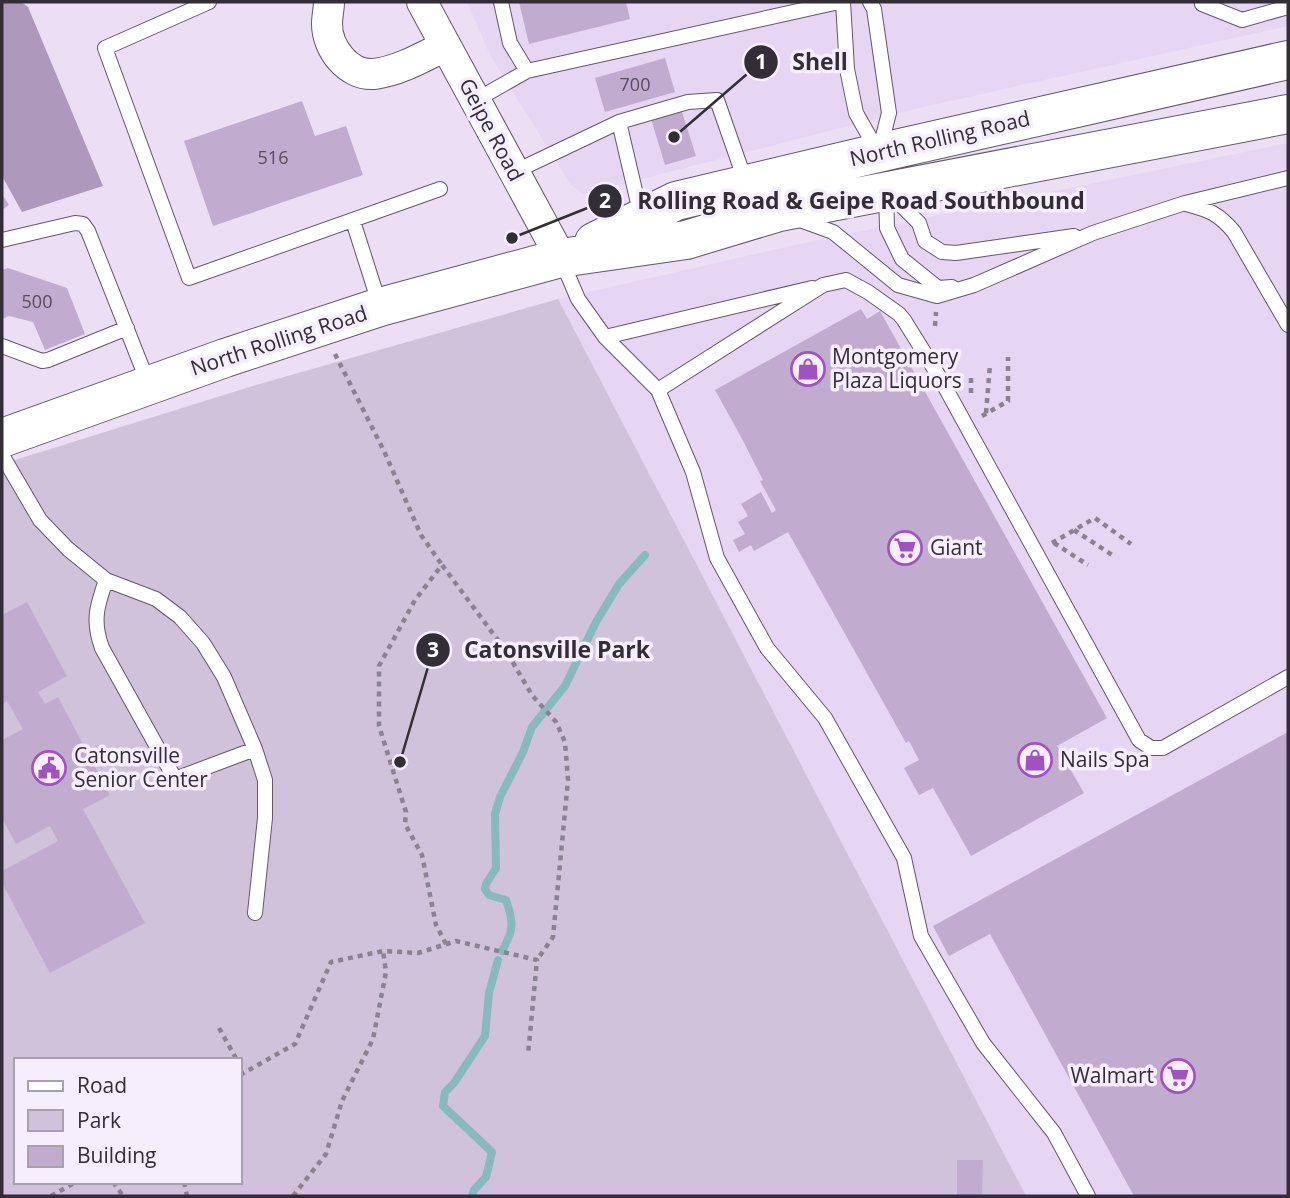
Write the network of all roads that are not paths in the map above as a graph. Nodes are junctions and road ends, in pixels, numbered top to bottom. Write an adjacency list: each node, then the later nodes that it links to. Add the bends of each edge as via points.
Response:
1 (209, 2): 23 (lane, via 105,48 189,278)
2 (329, 2): 9 (street, via 331,44 354,70 386,72)
3 (422, 2): 9 (street, Geipe Road)
4 (501, 2): 11 (lane, via 510,43)
5 (841, 2): 11 (lane); 15 (lane, via 856,113)
6 (870, 2): 15 (lane, via 889,113)
7 (1202, 4): 8 (lane, via 1241,20)
8 (1288, 7)
9 (445, 46): 12 (street, Geipe Road)
10 (1288, 60): 15 (main road, North Rolling Road)
11 (527, 72): 12 (lane)
12 (476, 100): 16 (street, Geipe Road)
13 (1288, 114): 15 (main road, North Rolling Road)
14 (619, 122): 16 (lane); 18 (lane, via 688,102 717,100); 22 (lane)
15 (882, 171): 18 (main road, North Rolling Road); 21 (main road, North Rolling Road); 24 (lane, via 919,223 925,242 942,252); 28 (lane, via 887,228 902,259 938,288)
16 (514, 172): 26 (street, Geipe Road)
17 (1288, 178): 20 (lane)
18 (747, 184): 22 (main road, North Rolling Road, via 676,201)
19 (440, 189): 23 (lane)
20 (1185, 204): 24 (lane); 30 (lane, via 1210,210 1223,219 1259,271)
21 (779, 212): 26 (main road, North Rolling Road, via 686,240); 28 (lane, via 833,232 898,285 937,296)
22 (642, 218): 26 (main road, North Rolling Road)
23 (353, 221): 29 (lane)
24 (1093, 233): 28 (lane)
25 (2, 240): 31 (lane, via 83,224)
26 (561, 258): 29 (main road, North Rolling Road); 32 (lane, via 578,299)
27 (823, 285): 32 (lane); 35 (lane); 39 (lane, via 846,280 899,314 964,422 1139,740 1151,748 1163,748)
28 (974, 285)
29 (380, 307): 34 (main road, North Rolling Road)
30 (1288, 325)
31 (127, 328): 33 (lane, via 42,361); 34 (lane)
32 (606, 337): 35 (lane)
33 (2, 346)
34 (149, 385): 36 (main road, North Rolling Road)
35 (658, 390): 42 (lane, via 693,472 717,558 767,648 825,718 904,858 921,936 983,1044 1054,1133)
36 (2, 438)
37 (2, 455): 38 (lane, via 40,520)
38 (106, 580): 40 (lane, via 156,599 204,643); 40 (lane, via 95,629 175,779)
39 (1288, 677)
40 (255, 749): 41 (lane, via 265,780)
41 (255, 913)
42 (1088, 1196)

